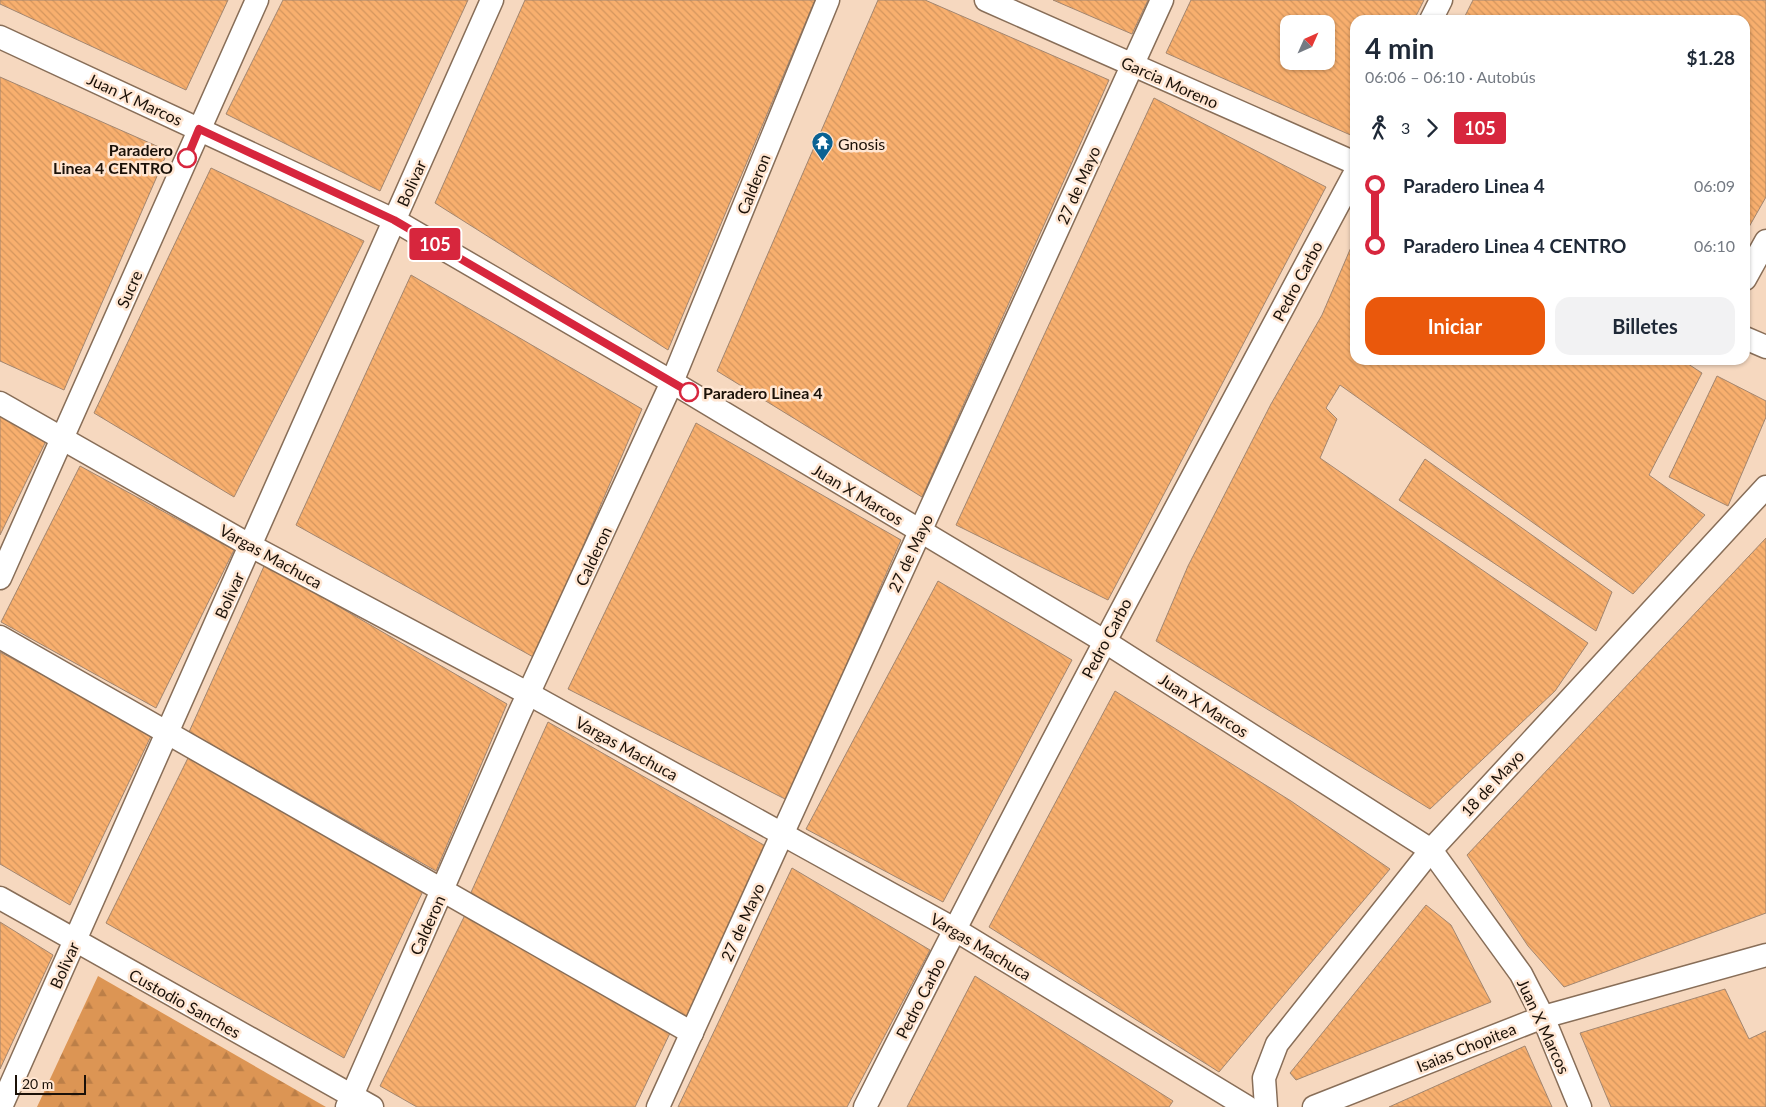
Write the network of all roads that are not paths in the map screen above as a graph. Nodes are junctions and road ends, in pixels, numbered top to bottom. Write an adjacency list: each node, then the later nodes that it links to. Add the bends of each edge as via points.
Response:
1 (257, 0): 10 (street, Sucre)
2 (492, 0): 13 (street, Bolivar)
3 (828, 0): 18 (street, Calderon)
4 (986, 0): 9 (street, Garcia Moreno)
5 (1162, 0): 9 (street, 27 de Mayo)
6 (1441, 0): 7 (street)
7 (1434, 15)
8 (0, 37): 10 (street, Juan X Marcos)
9 (1132, 65): 11 (street, Garcia Moreno); 22 (street, 27 de Mayo)
10 (199, 129): 13 (street, Juan X Marcos); 20 (street, Sucre)
11 (1350, 161)
12 (1350, 182): 26 (street, Pedro Carbo)
13 (394, 220): 18 (street, Juan X Marcos); 23 (street, Bolivar)
14 (1766, 241): 15 (street)
15 (1750, 270)
16 (1750, 340): 17 (street)
17 (1766, 347)
18 (672, 382): 22 (street, Juan X Marcos); 27 (street, Calderon)
19 (0, 403): 20 (street, Vargas Machuca)
20 (63, 438): 23 (street, Vargas Machuca); 24 (street, Sucre)
21 (1766, 487): 30 (street, 18 de Mayo)
22 (920, 531): 26 (street, Juan X Marcos); 29 (street, 27 de Mayo)
23 (252, 546): 27 (street, Vargas Machuca); 28 (street, Bolivar)
24 (0, 578)
25 (0, 637): 28 (street)
26 (1104, 641): 30 (street, Juan X Marcos); 33 (street, Pedro Carbo)
27 (529, 694): 29 (street, Vargas Machuca); 31 (street, Calderon)
28 (168, 733): 31 (street); 34 (street, Bolivar)
29 (782, 834): 33 (street, Vargas Machuca); 37 (street, 27 de Mayo)
30 (1432, 850): 36 (street, Juan X Marcos, via 1521,974); 44 (street, 18 de Mayo, via 1277,1044 1264,1078)
31 (442, 890): 37 (street); 38 (street, Calderon)
32 (0, 898): 34 (street, Custodio Sanches)
33 (954, 929): 42 (street, Pedro Carbo); 43 (street, Vargas Machuca)
34 (74, 942): 38 (street, Custodio Sanches); 39 (street, Bolivar)
35 (1766, 955): 36 (street, Isaias Chopitea)
36 (1543, 1016): 45 (street, Isaias Chopitea); 46 (street, Juan X Marcos)
37 (692, 1033): 41 (street, 27 de Mayo)
38 (350, 1102): 40 (street, Custodio Sanches)
39 (1, 1107)
40 (372, 1107)
41 (658, 1107)
42 (865, 1107)
43 (1247, 1107)
44 (1266, 1107)
45 (1314, 1107)
46 (1580, 1107)

